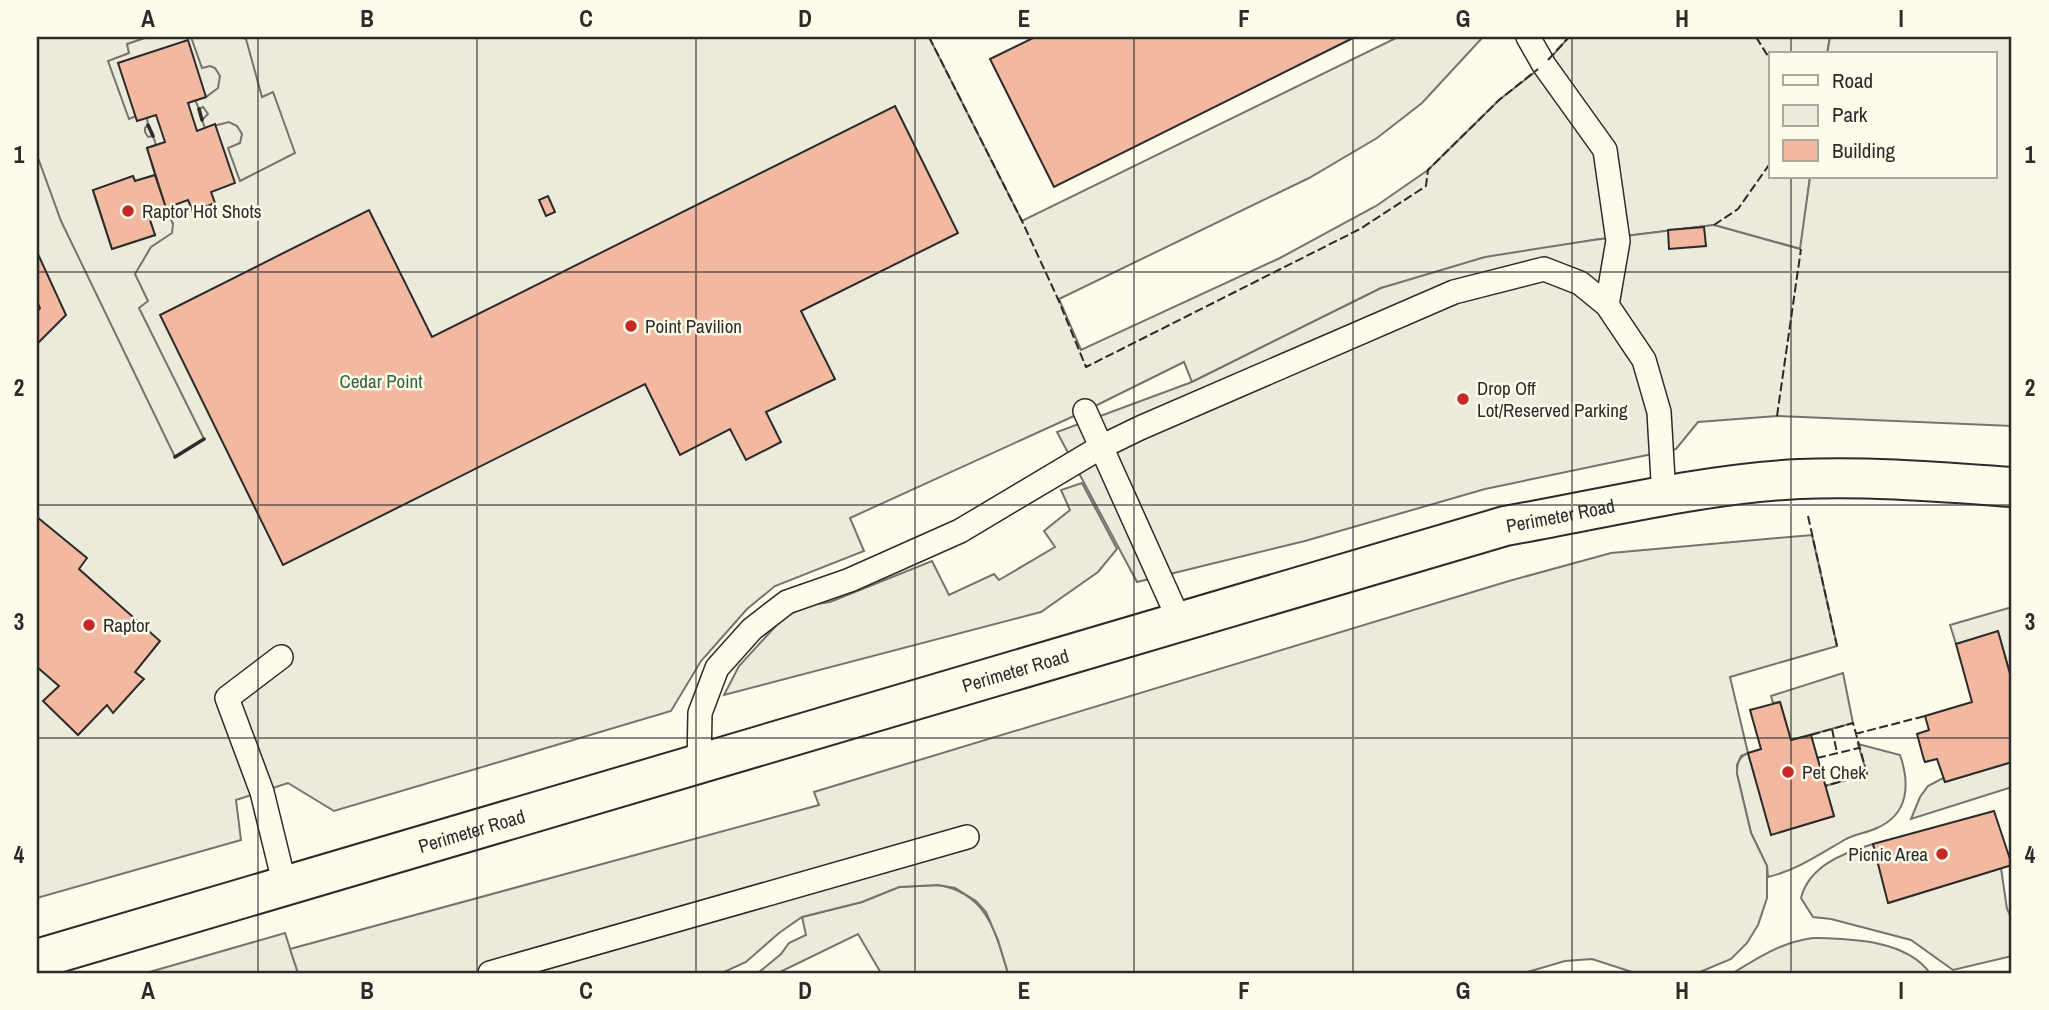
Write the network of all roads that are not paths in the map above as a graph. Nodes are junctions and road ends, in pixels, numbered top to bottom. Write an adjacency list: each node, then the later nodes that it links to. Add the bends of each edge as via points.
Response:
1 (1528, 37): 2 (lane, via 1605,150 1618,241)
2 (1607, 305): 4 (lane, via 1580,283 1544,269 1454,292); 6 (lane, via 1644,360 1658,406)
3 (1085, 411): 4 (lane)
4 (1101, 447): 7 (lane); 9 (lane, via 960,531 850,580 787,602 752,629 717,668 700,713)
5 (2012, 487): 6 (street, Perimeter Road, via 1896,479 1798,479)
6 (1664, 497): 7 (street, Perimeter Road, via 1505,526)
7 (1180, 622): 9 (street, Perimeter Road)
8 (281, 657): 11 (lane, via 227,698 262,792)
9 (698, 764): 11 (street, Perimeter Road)
10 (967, 837): 13 (lane)
11 (285, 886): 12 (street, Perimeter Road)
12 (42, 963)
13 (489, 973)

